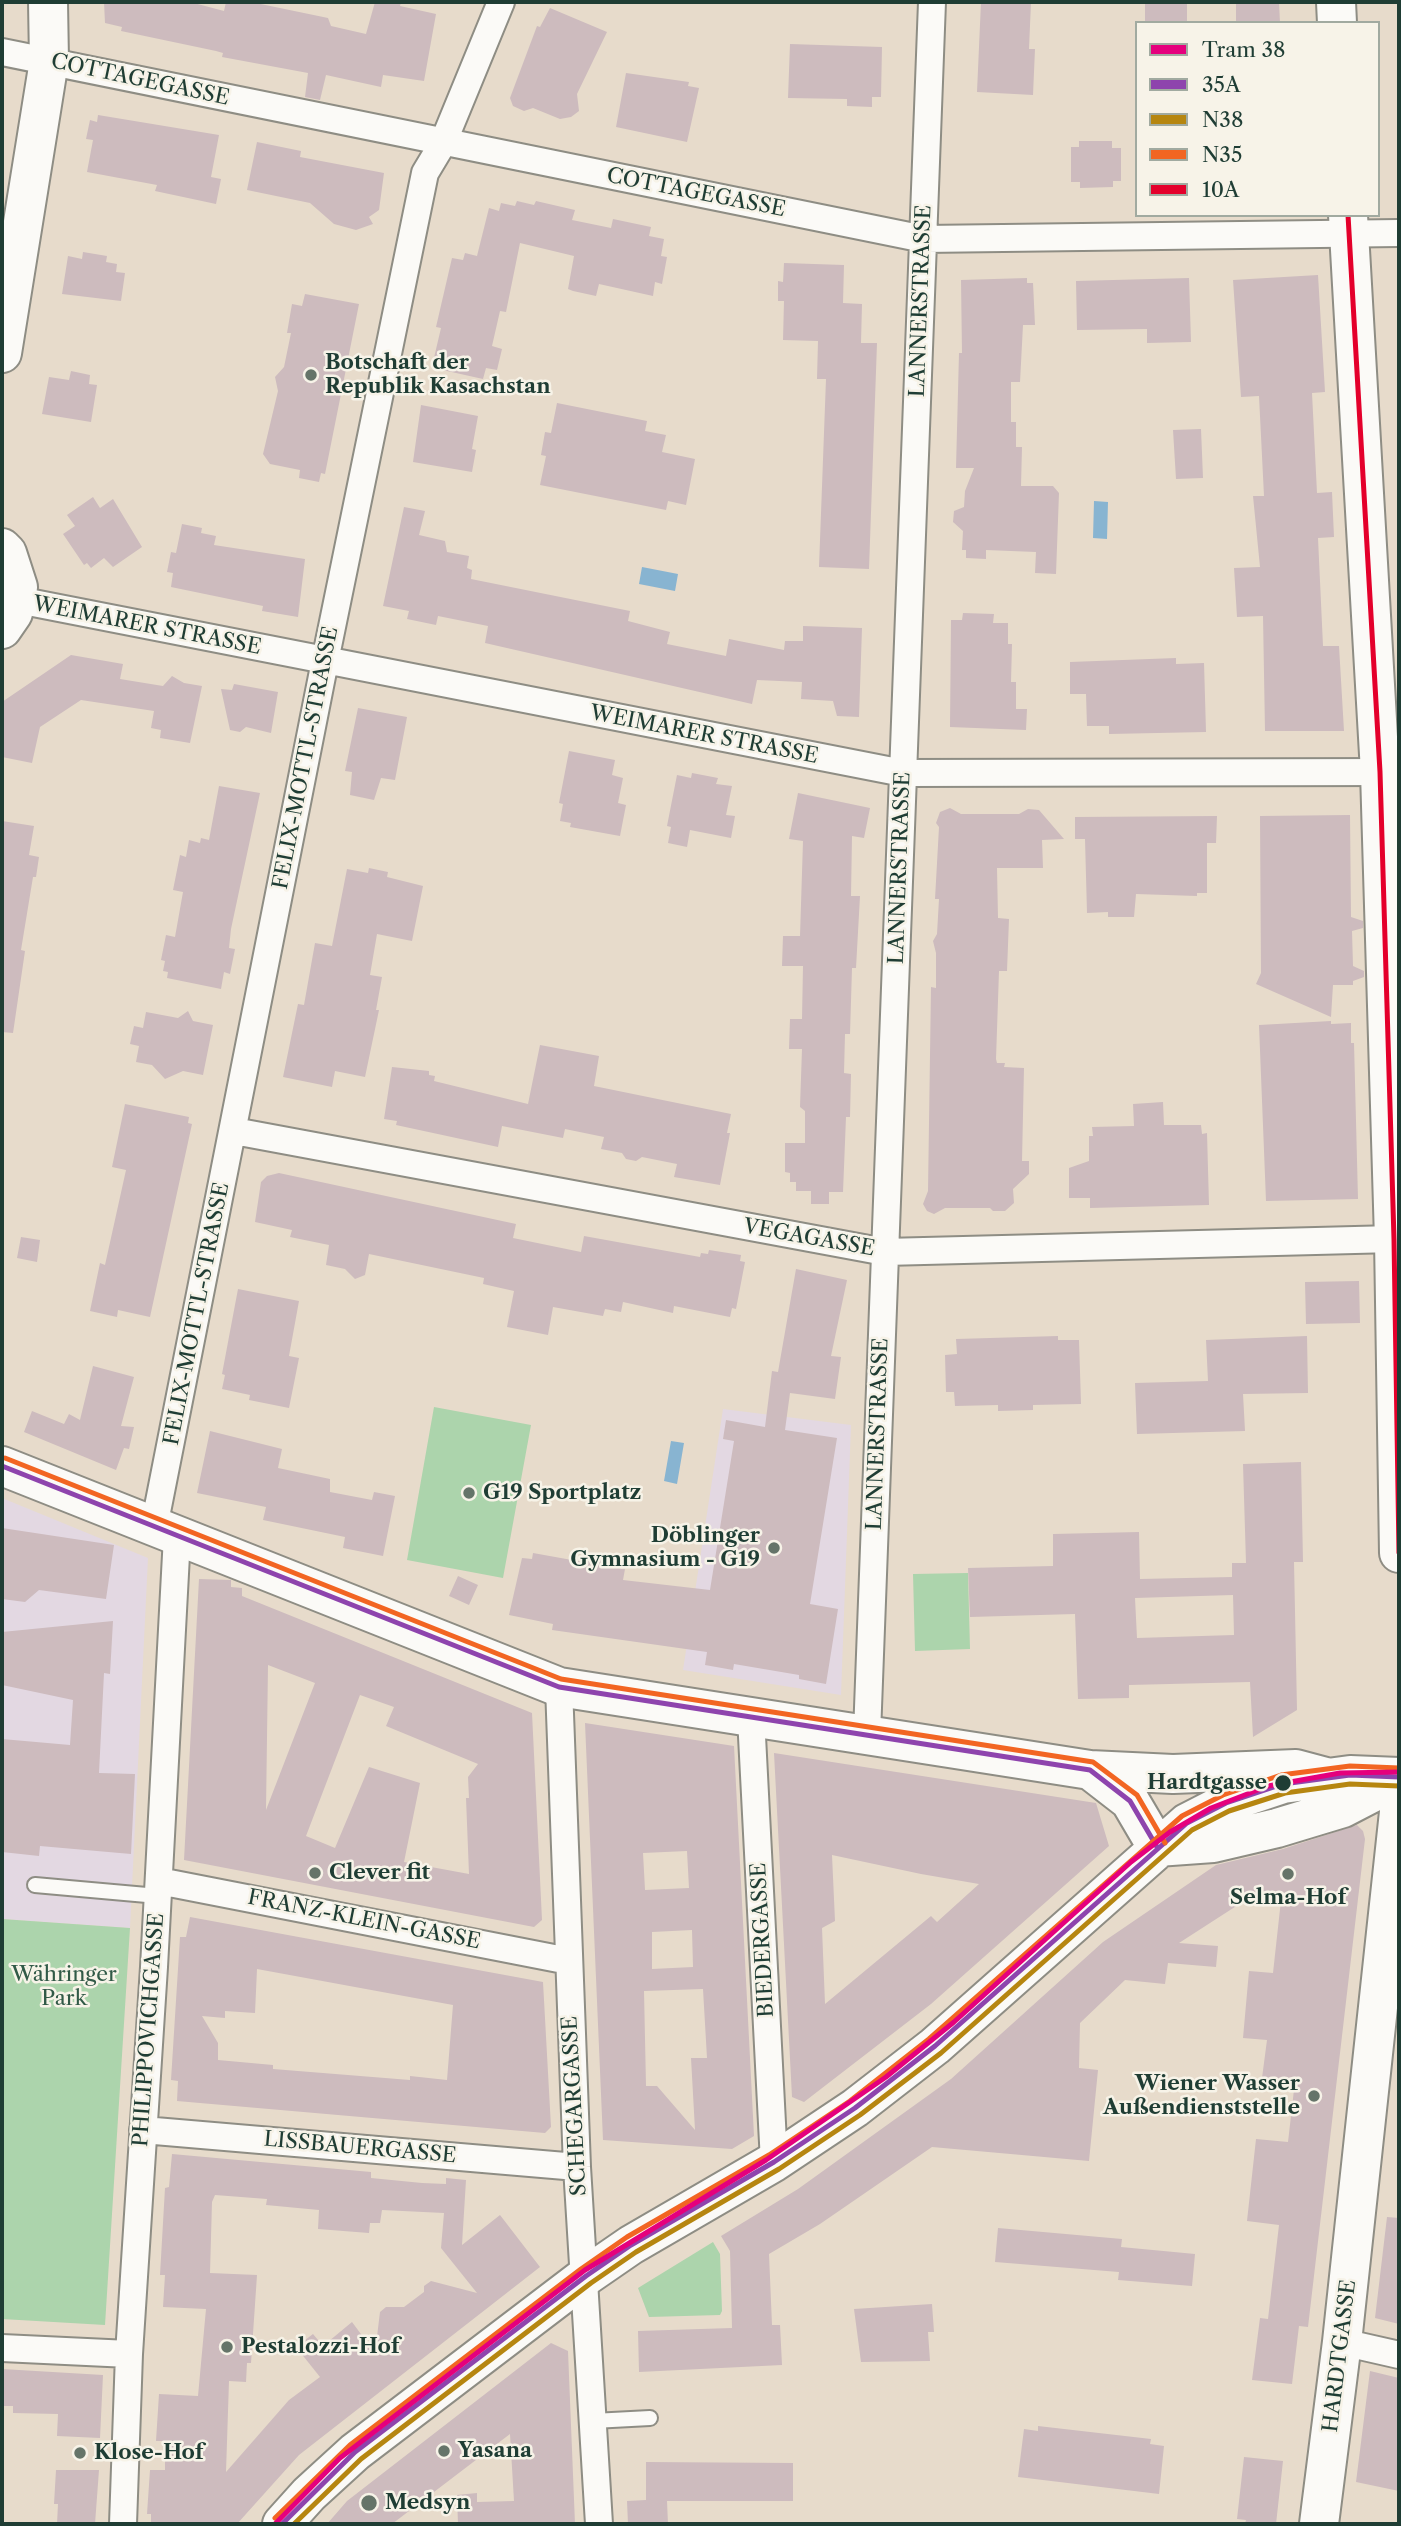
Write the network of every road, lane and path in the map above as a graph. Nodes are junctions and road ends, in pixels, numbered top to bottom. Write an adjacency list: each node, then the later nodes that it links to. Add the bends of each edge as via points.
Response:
1 (48, 2): 7 (street)
2 (501, 2): 8 (street, FELIX-MOTTL-STRASSE)
3 (932, 2): 11 (street, LANNERSTRASSE)
4 (1336, 2): 5 (street)
5 (1337, 21)
6 (2, 52): 7 (street, COTTAGEGASSE)
7 (49, 61): 8 (street, COTTAGEGASSE); 12 (street)
8 (443, 142): 11 (street, COTTAGEGASSE); 15 (street, FELIX-MOTTL-STRASSE, via 425,173)
9 (1349, 225): 10 (street, COTTAGEGASSE); 11 (street, COTTAGEGASSE); 16 (street)
10 (1399, 233)
11 (924, 239): 17 (street, LANNERSTRASSE)
12 (2, 353)
13 (2, 548): 14 (street, via 16,574)
14 (10, 615): 15 (street, WEIMARER STRASSE)
15 (325, 661): 17 (street, WEIMARER STRASSE); 18 (street, FELIX-MOTTL-STRASSE)
16 (1390, 772): 17 (street, WEIMARER STRASSE); 19 (street)
17 (903, 773): 20 (street, LANNERSTRASSE)
18 (233, 1131): 20 (street, VEGAGASSE); 22 (street, FELIX-MOTTL-STRASSE)
19 (1394, 1239): 20 (street, VEGAGASSE); 23 (street)
20 (885, 1252): 26 (street, LANNERSTRASSE)
21 (2, 1465): 22 (street)
22 (166, 1532): 24 (street); 33 (street, PHILIPPOVICHGASSE)
23 (1399, 1553)
24 (559, 1687): 25 (street); 34 (street, SCHEGARGASSE)
25 (751, 1717): 26 (street); 36 (street, BIEDERGASSE)
26 (867, 1734): 27 (street)
27 (1090, 1770): 28 (street, via 1173,1774 1296,1769); 31 (street, via 1130,1801)
28 (1326, 1777): 29 (street); 31 (street, via 1277,1786 1226,1803)
29 (1399, 1778): 31 (street, via 1343,1808 1278,1828 1213,1843)
30 (1399, 1812): 39 (street, HARDTGASSE)
31 (1157, 1847): 36 (street, via 935,2046 855,2108)
32 (35, 1885): 33 (lane)
33 (159, 1889): 34 (street, FRANZ-KLEIN-GASSE); 35 (street, PHILIPPOVICHGASSE)
34 (569, 1961): 37 (street, SCHEGARGASSE)
35 (143, 2130): 37 (street, LISSBAUERGASSE); 41 (street, PHILIPPOVICHGASSE)
36 (774, 2162): 38 (street)
37 (577, 2167): 38 (street, SCHEGARGASSE)
38 (586, 2276): 44 (street, SCHEGARGASSE); 46 (street, via 355,2452)
39 (1342, 2342): 42 (street); 48 (street, HARDTGASSE)
40 (2, 2347): 41 (street)
41 (129, 2354): 45 (street, PHILIPPOVICHGASSE)
42 (1399, 2356)
43 (650, 2418): 44 (lane)
44 (593, 2421): 47 (street, SCHEGARGASSE)
45 (123, 2524)
46 (282, 2524)
47 (598, 2524)
48 (1319, 2524)

